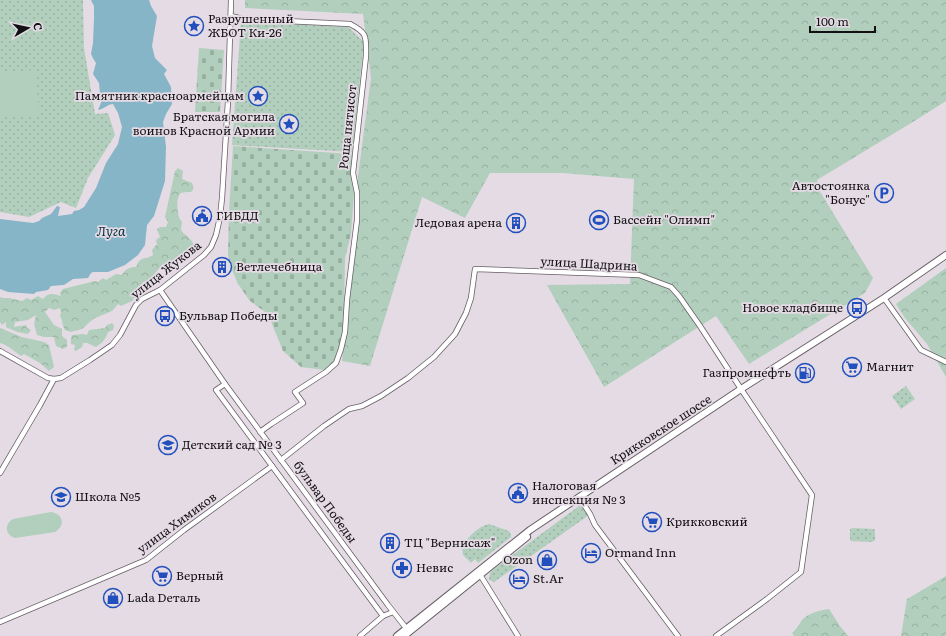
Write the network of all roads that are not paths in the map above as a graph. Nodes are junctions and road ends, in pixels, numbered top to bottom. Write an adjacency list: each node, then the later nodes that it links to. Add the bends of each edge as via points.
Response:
1 (231, 0): 2 (street, улица Жукова)
2 (231, 16): 5 (street, улица Жукова, via 222,198 216,235 204,255); 12 (street, Роща пятисот, via 243,19 350,24 361,30 366,40 353,173 357,193 357,220 341,349 336,363 295,392 302,403)
3 (946, 255): 6 (main road, Крикковское шоссе)
4 (946, 259): 6 (main road)
5 (160, 290): 9 (street, улица Жукова, via 136,305 112,345 61,378); 10 (street, бульвар Победы)
6 (884, 299): 8 (street, via 920,350); 11 (main road, Крикковское шоссе)
7 (0, 351): 9 (street)
8 (946, 362)
9 (54, 379): 15 (street)
10 (224, 384): 12 (street, бульвар Победы); 14 (street, via 216,390)
11 (743, 391): 13 (street, улица Шадрина, via 671,288 638,275 475,269 466,313 455,334 434,357 380,396 362,406 349,409); 16 (main road, Крикковское шоссе); 27 (street, улица Шадрина, via 812,495 801,572)
12 (260, 432): 13 (street, бульвар Победы)
13 (281, 460): 18 (street, бульвар Победы)
14 (272, 466): 19 (street); 20 (street, улица Химиков, via 146,560)
15 (0, 473)
16 (580, 498): 17 (main road, Крикковское шоссе, via 530,530); 26 (street, via 595,525)
17 (479, 574): 21 (main road, Крикковское шоссе); 24 (main road); 25 (street)
18 (393, 612): 19 (street); 21 (street, бульвар Победы)
19 (384, 616): 22 (street)
20 (0, 622)
21 (406, 628): 23 (main road, Крикковское шоссе)
22 (360, 636)
23 (397, 636)
24 (404, 636)
25 (518, 636)
26 (678, 636)
27 (716, 636)

